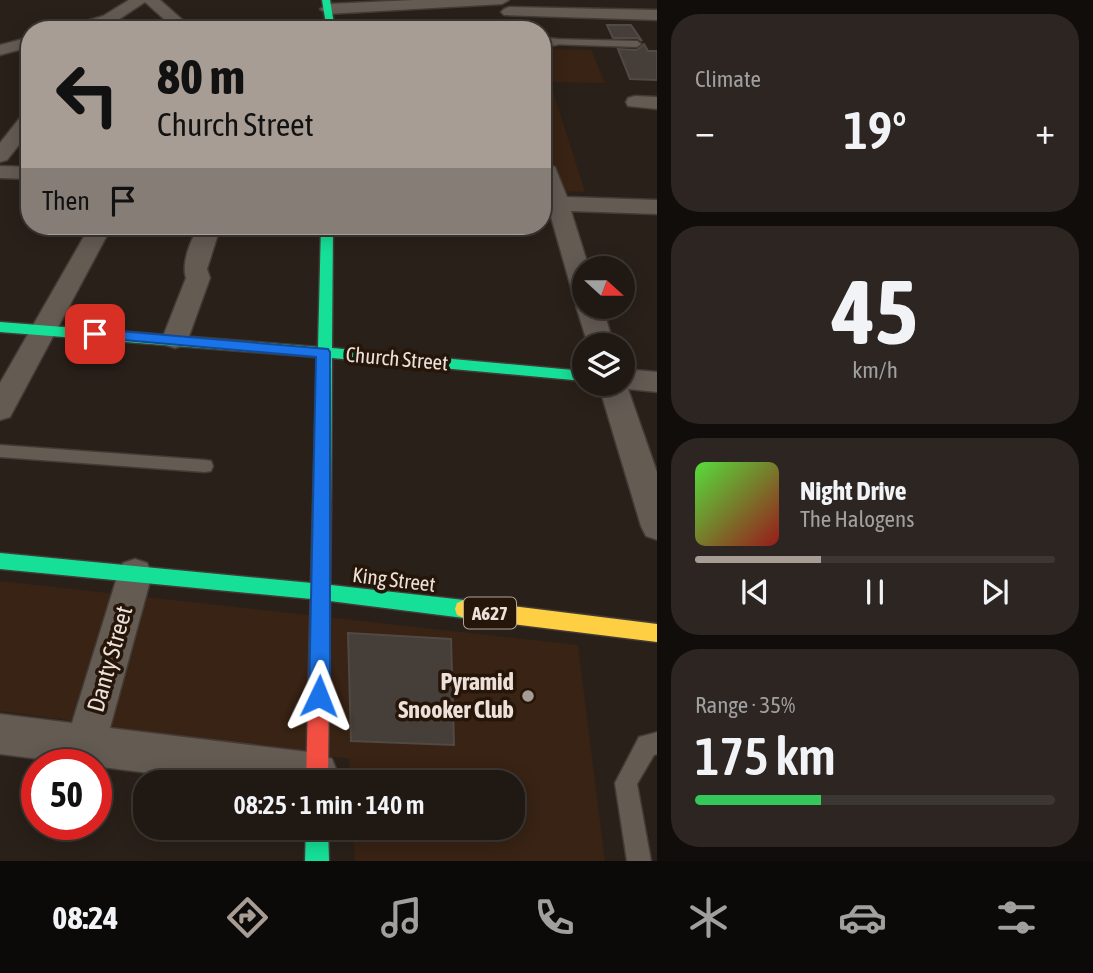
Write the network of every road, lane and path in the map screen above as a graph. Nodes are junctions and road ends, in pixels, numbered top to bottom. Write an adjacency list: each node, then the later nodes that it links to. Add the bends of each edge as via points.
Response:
1 (139, 0): 7 (street)
2 (151, 0): 8 (street)
3 (427, 2): 4 (street); 5 (street)
4 (327, 4)
5 (505, 4): 6 (street); 9 (street)
6 (657, 15)
7 (110, 21)
8 (176, 21)
9 (512, 21)
10 (551, 42): 12 (lane)
11 (21, 44): 13 (street)
12 (637, 44)
13 (0, 50)
14 (635, 102): 15 (street)
15 (657, 103)
16 (21, 129): 17 (street)
17 (0, 156)
18 (0, 172): 19 (street)
19 (21, 173)
20 (551, 203): 22 (street)
21 (551, 206): 26 (street)
22 (657, 207)
23 (96, 235): 28 (street)
24 (207, 235): 29 (street, via 195,269 198,278)
25 (327, 235): 30 (main road)
26 (572, 260)
27 (0, 327): 28 (main road, Church Street)
28 (42, 330): 29 (main road, Church Street); 35 (street)
29 (175, 339): 30 (main road, Church Street)
30 (323, 352): 31 (main road, Church Street); 41 (main road)
31 (572, 375)
32 (635, 380): 33 (street)
33 (657, 382)
34 (616, 396): 38 (street)
35 (0, 409)
36 (0, 451): 37 (lane)
37 (205, 466)
38 (657, 526)
39 (0, 561): 40 (main road, King Street / A627)
40 (135, 574): 41 (main road, King Street / A627); 45 (street, Danty Street)
41 (322, 592): 42 (main road, King Street / A627); 47 (main road)
42 (657, 633)
43 (0, 734): 45 (street)
44 (657, 743): 50 (lane, via 647,745 626,783)
45 (85, 745): 46 (street)
46 (261, 770)
47 (317, 770)
48 (317, 840): 49 (main road)
49 (317, 861)
50 (639, 861)

